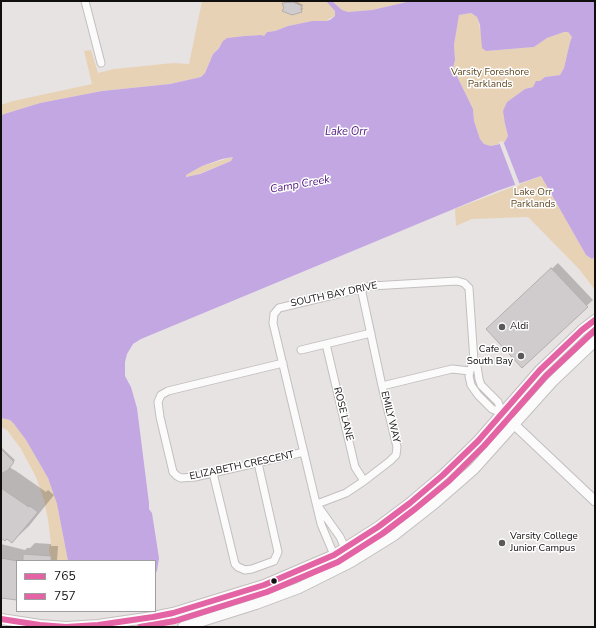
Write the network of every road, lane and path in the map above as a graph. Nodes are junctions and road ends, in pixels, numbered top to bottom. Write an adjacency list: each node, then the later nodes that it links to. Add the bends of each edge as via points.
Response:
1 (84, 1): 2 (street)
2 (101, 63)
3 (361, 288): 5 (street, EMILY WAY); 9 (street, SOUTH BAY DRIVE, via 457,281 464,283 470,293); 10 (street, SOUTH BAY DRIVE, via 283,306 275,311 273,323)
4 (595, 320): 13 (main road, via 540,370)
5 (371, 333): 7 (street); 12 (street, EMILY WAY)
6 (595, 341): 14 (main road, via 552,382)
7 (326, 344): 8 (street); 18 (street, ROSE LANE, via 356,467)
8 (301, 350)
9 (474, 361): 11 (street, SOUTH BAY DRIVE); 13 (street, SOUTH BAY DRIVE, via 480,384 498,402)
10 (283, 363): 15 (street, SOUTH BAY DRIVE); 17 (street, ELIZABETH CRESCENT, via 161,394 158,402 160,417 173,472 181,478)
11 (470, 371): 12 (street, via 452,369); 13 (street, via 471,385 475,392 492,409)
12 (382, 386): 18 (street, EMILY WAY, via 397,443 396,455)
13 (502, 413): 14 (street); 21 (main road, via 465,455 443,475 394,515)
14 (514, 425): 19 (street); 23 (main road, via 474,469 448,492 414,520)
15 (304, 452): 16 (street, ELIZABETH CRESCENT); 20 (street, SOUTH BAY DRIVE)
16 (258, 463): 17 (street, ELIZABETH CRESCENT); 17 (street, via 278,552 274,561 252,569 245,570 235,564)
17 (213, 473)
18 (364, 481): 20 (street, EMILY WAY, via 340,496)
19 (595, 501)
20 (317, 504): 21 (street, SOUTH BAY DRIVE); 22 (street, SOUTH BAY DRIVE, via 321,524)
21 (345, 548): 22 (main road); 23 (main road)
22 (334, 554): 24 (main road); 25 (main road, via 264,585 153,617 66,627)
23 (351, 562): 24 (main road)
24 (342, 567): 26 (main road, via 277,597)
25 (1, 620)
26 (183, 627)

